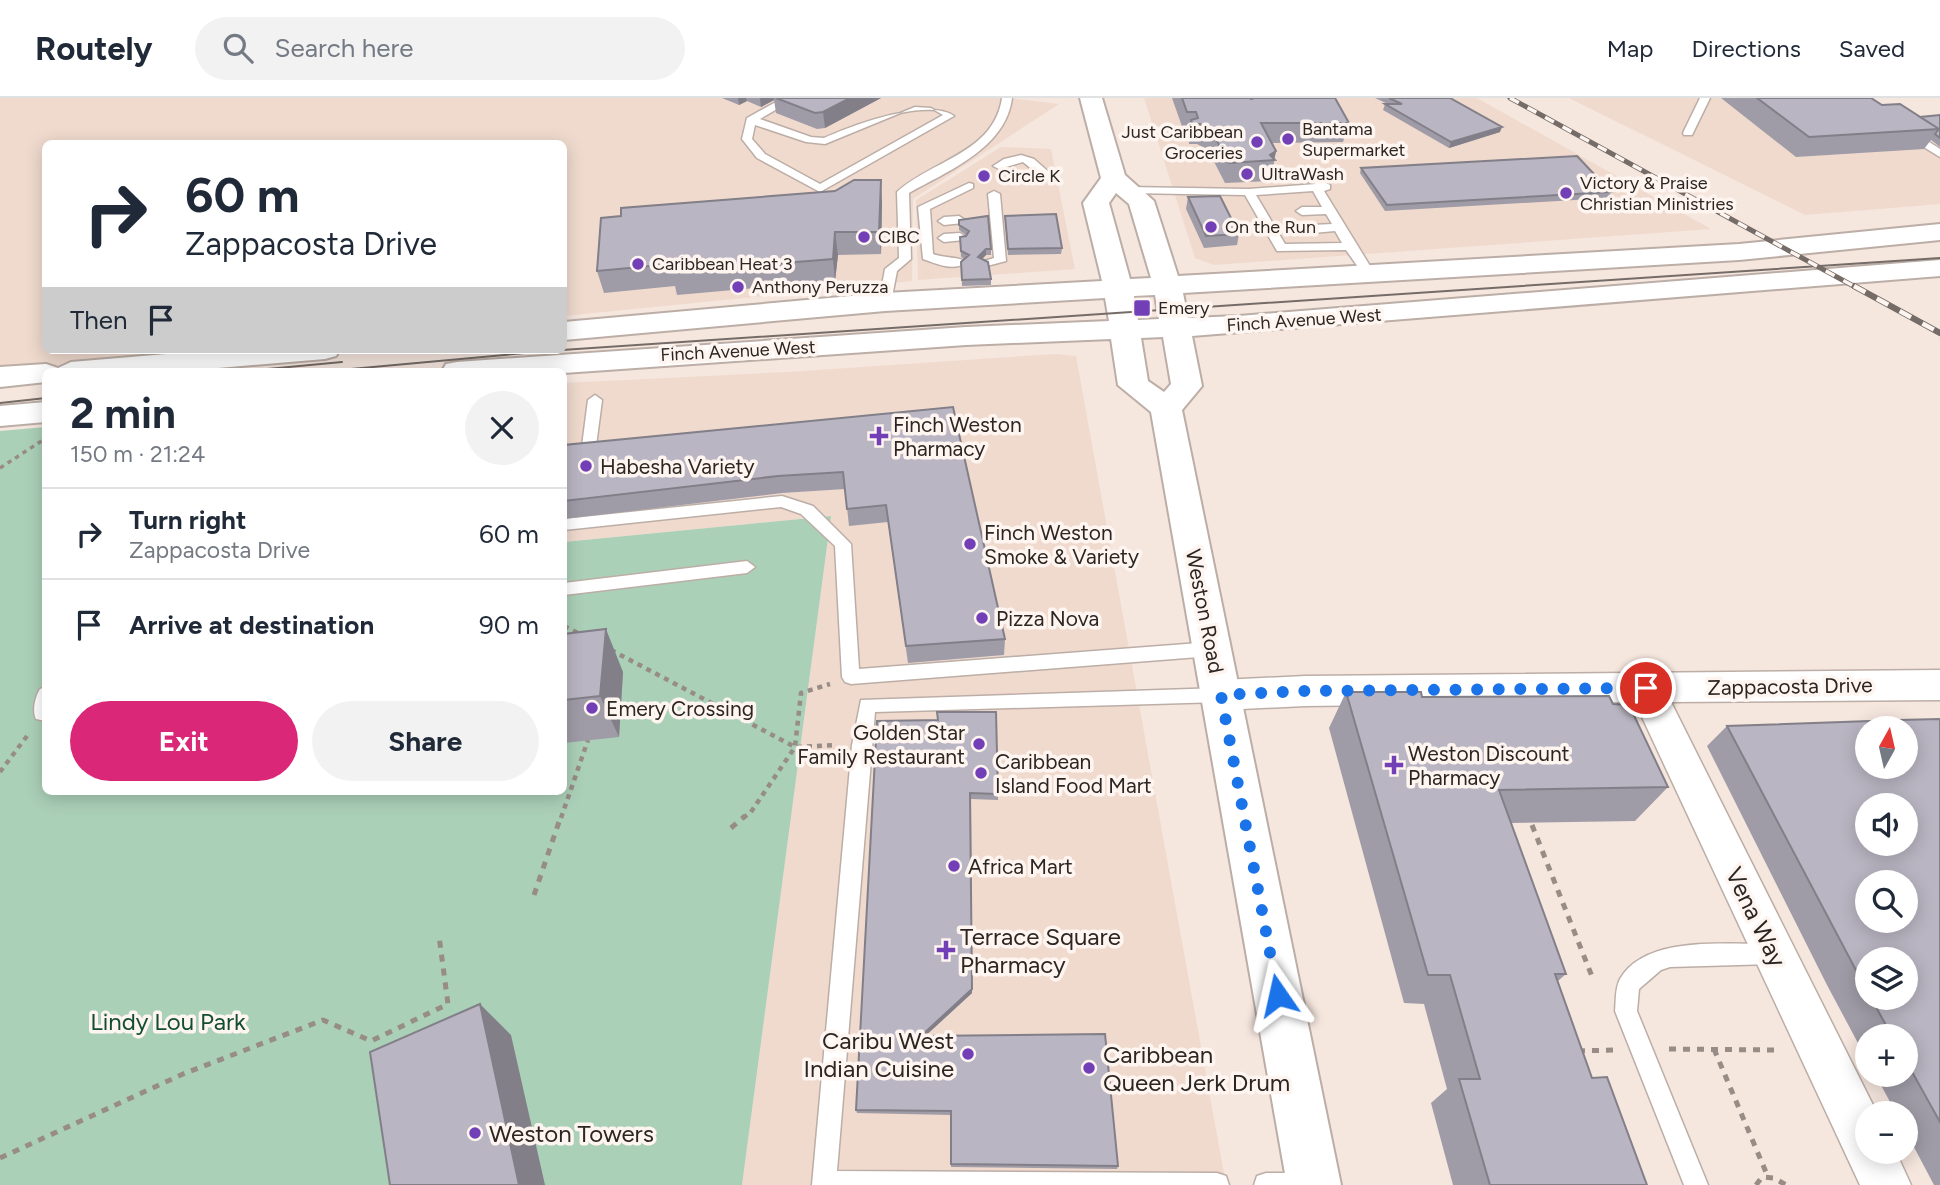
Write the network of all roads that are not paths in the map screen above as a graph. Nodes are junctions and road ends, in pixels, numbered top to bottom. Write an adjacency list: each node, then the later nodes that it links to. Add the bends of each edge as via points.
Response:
1 (790, 98): 5 (lane)
2 (1007, 98): 39 (lane, via 1007,111 989,139 903,192 905,259 891,269)
3 (1091, 98): 13 (main road)
4 (1705, 98): 7 (lane)
5 (751, 120): 5 (lane, via 825,141 914,104 929,104 949,116 820,189 761,156 747,139)
6 (1898, 126): 8 (lane)
7 (1688, 133)
8 (1940, 154)
9 (999, 166): 10 (lane, via 1015,157 1026,158)
10 (1048, 177)
11 (1274, 177): 15 (lane, via 1311,178 1326,185)
12 (1223, 179): 16 (lane, via 1202,181)
13 (1120, 184): 16 (lane); 37 (main road, via 1141,201); 38 (main road, via 1096,203)
14 (969, 186): 34 (lane, via 961,198 924,207 928,256)
15 (1318, 190): 17 (lane); 19 (lane)
16 (1190, 191): 17 (lane)
17 (1249, 192): 22 (lane)
18 (994, 194): 33 (lane)
19 (1329, 209): 20 (lane); 25 (lane)
20 (1302, 211)
21 (1278, 212): 22 (lane)
22 (1261, 213): 28 (lane)
23 (944, 220): 24 (lane)
24 (959, 220)
25 (1340, 227): 26 (lane); 32 (lane)
26 (1313, 229)
27 (1288, 230): 28 (lane)
28 (1271, 231): 32 (lane, via 1281,248)
29 (1940, 232): 36 (main road, Finch Avenue West, via 1739,252)
30 (944, 237): 31 (lane)
31 (960, 237)
32 (1350, 246): 36 (lane)
33 (991, 256)
34 (961, 258)
35 (1940, 268): 41 (main road, Finch Avenue West, via 1431,311)
36 (1369, 274): 37 (main road, Finch Avenue West)
37 (1167, 285): 38 (main road, Finch Avenue West); 41 (main road)
38 (1118, 287): 39 (main road, Finch Avenue West); 40 (main road)
39 (885, 302): 42 (main road, Finch Avenue West)
40 (1125, 327): 41 (main road, Finch Avenue West); 46 (main road, Finch Avenue West); 50 (main road, via 1133,386)
41 (1174, 327): 50 (main road, via 1187,386)
42 (567, 331)
43 (217, 354): 44 (main road)
44 (193, 355): 45 (main road)
45 (94, 368)
46 (526, 368)
47 (42, 373): 48 (main road)
48 (0, 377)
49 (595, 400): 53 (lane)
50 (1166, 408): 57 (main road, Weston Road)
51 (42, 412): 52 (main road)
52 (0, 416)
53 (589, 446)
54 (567, 525): 57 (lane, via 782,501 807,510 843,544 851,677)
55 (747, 567): 56 (lane)
56 (567, 589)
57 (1216, 672): 59 (street, Zappacosta Drive, via 1306,691); 63 (lane, via 867,705 824,1183); 65 (main road, Weston Road)
58 (1940, 685): 59 (street, Zappacosta Drive)
59 (1646, 688): 60 (street, Vena Way)
60 (1773, 954): 61 (street, Vena Way); 66 (lane, via 1655,961 1629,984 1625,995 1626,1011)
61 (1855, 1120)
62 (1876, 1164): 67 (street)
63 (1217, 1185)
64 (1266, 1185): 65 (lane)
65 (1314, 1185)
66 (1696, 1185)
67 (1886, 1185)

